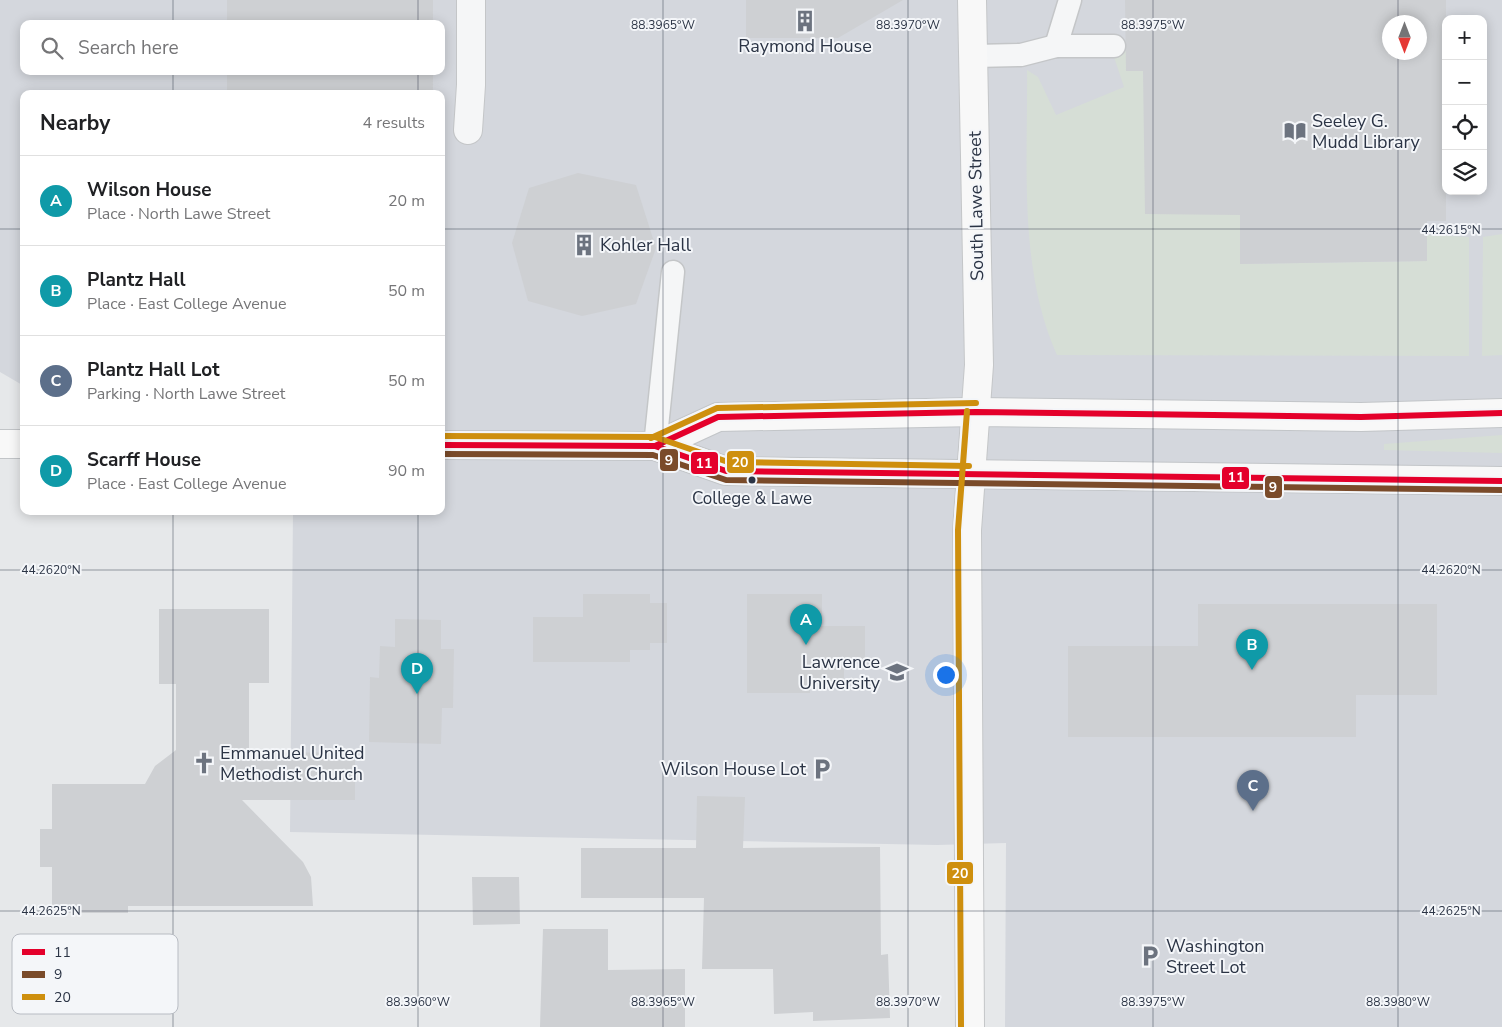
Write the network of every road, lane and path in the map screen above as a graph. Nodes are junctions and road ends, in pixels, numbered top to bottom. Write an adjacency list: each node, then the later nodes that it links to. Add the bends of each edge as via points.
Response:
1 (471, 0): 7 (street)
2 (972, 0): 6 (main road, South Lawe Street)
3 (1070, 0): 4 (lane)
4 (1056, 46): 5 (lane); 6 (lane, via 1021,55)
5 (1114, 46)
6 (975, 56): 9 (main road, South Lawe Street, via 979,366)
7 (468, 130)
8 (673, 272): 14 (lane)
9 (976, 412): 10 (main road, via 1361,417); 14 (main road, via 718,417); 15 (main road, South Lawe Street)
10 (1502, 413)
11 (0, 444): 12 (main road)
12 (20, 444)
13 (445, 444): 14 (main road)
14 (655, 446): 15 (main road, via 726,471)
15 (969, 474): 16 (main road); 17 (main road, South Lawe Street)
16 (1502, 481)
17 (970, 1027)

